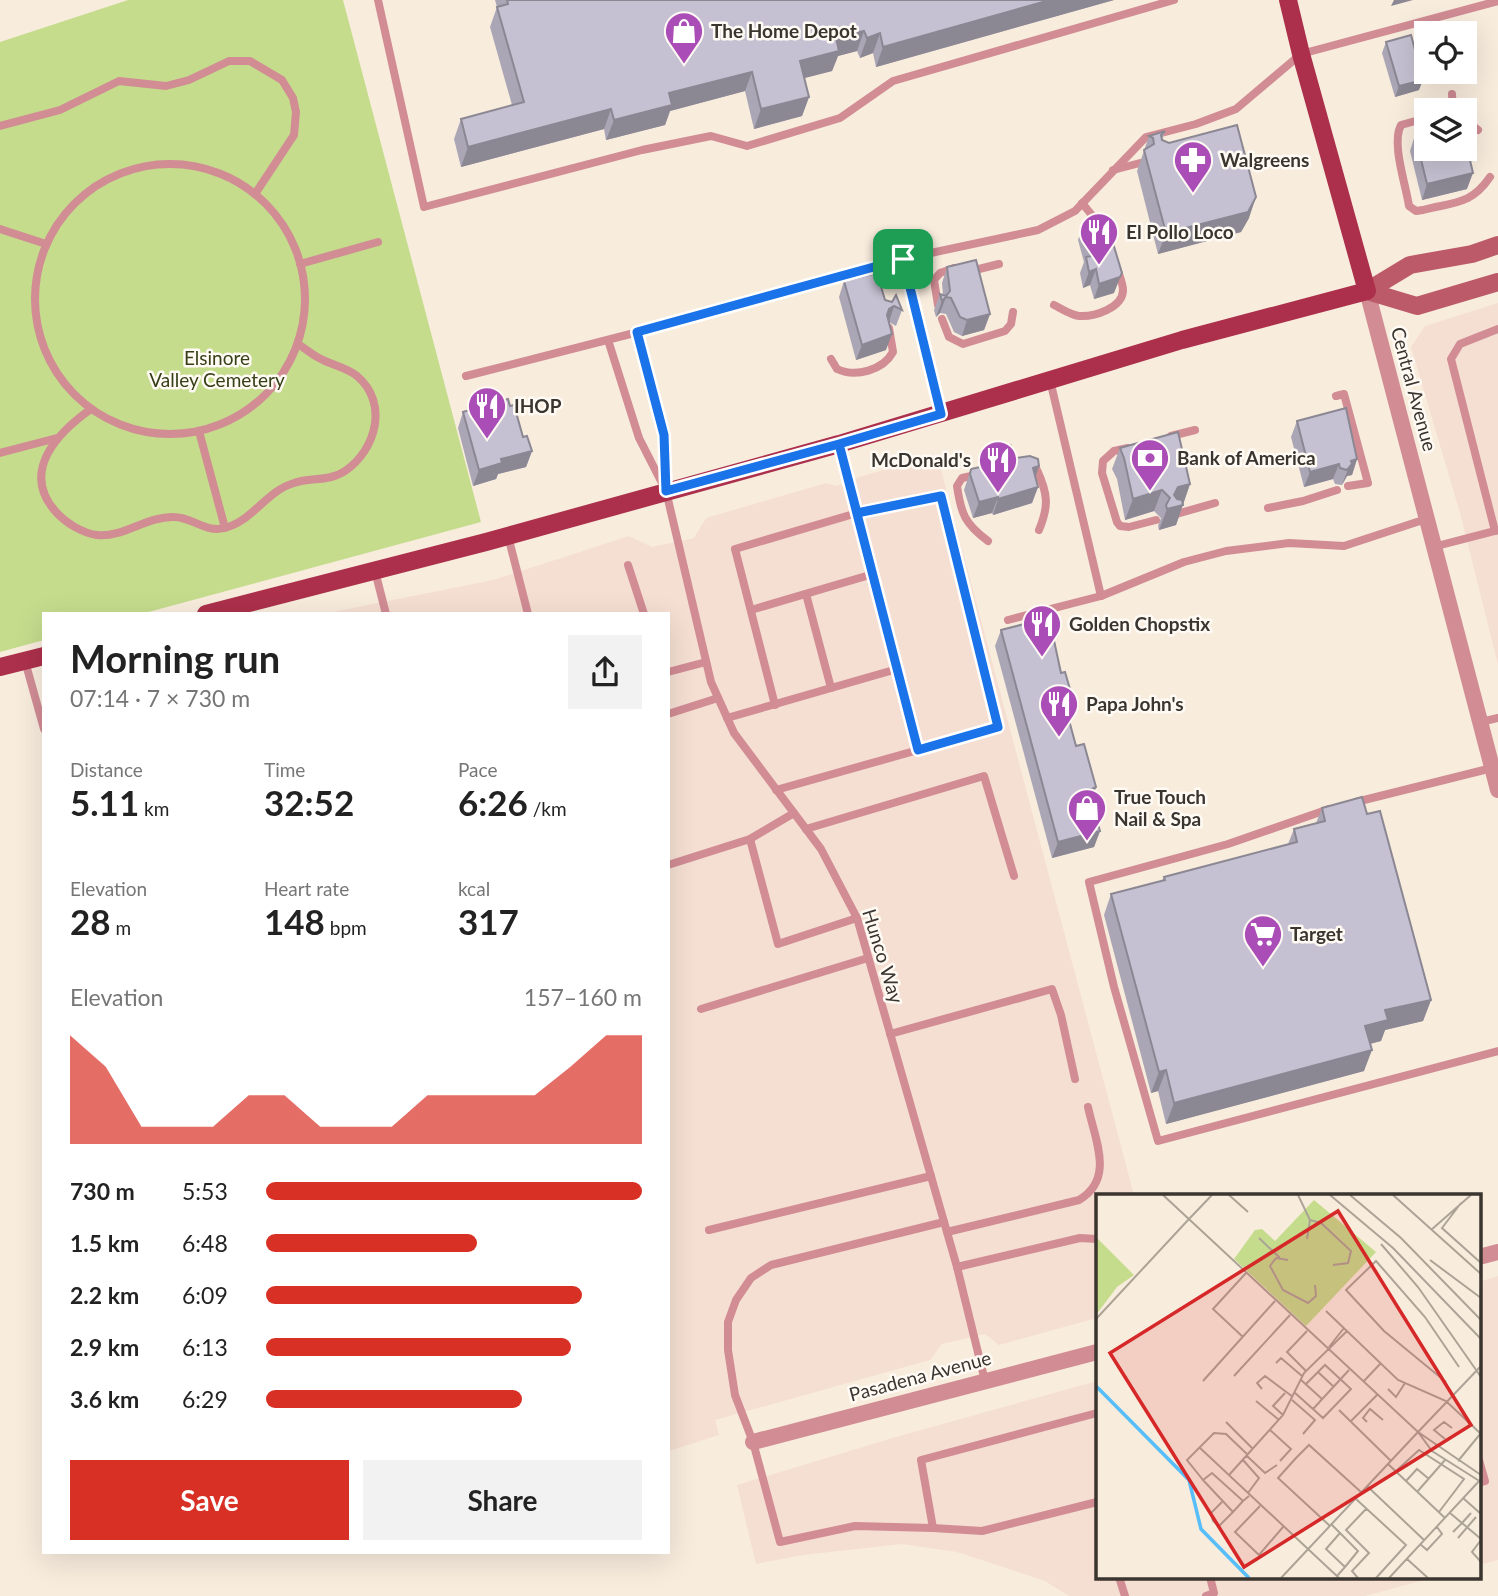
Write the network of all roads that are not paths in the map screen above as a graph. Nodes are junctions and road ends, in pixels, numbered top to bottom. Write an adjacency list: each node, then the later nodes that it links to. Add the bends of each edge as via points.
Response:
1 (377, 0): 2 (lane, via 424,207 711,136 747,146 840,118 893,80)
2 (1174, 0)
3 (1288, 0): 5 (main road, Central Avenue)
4 (1498, 1): 5 (lane)
5 (1301, 54): 9 (lane, via 1237,109); 29 (main road, Central Avenue)
6 (1452, 94): 7 (lane)
7 (1452, 98)
8 (1414, 121): 14 (lane, via 1398,129 1409,206 1416,211 1471,198)
9 (1196, 124): 11 (lane); 13 (lane, via 1146,136)
10 (0, 126): 15 (lane, via 69,107 119,81 166,86 229,61 250,61 282,80 296,112 294,135)
11 (1196, 138)
12 (1140, 163): 13 (lane)
13 (1112, 171): 16 (lane)
14 (1490, 177)
15 (255, 194): 19 (lane, via 209,169 182,164 136,168 83,194); 24 (lane, via 291,243)
16 (1082, 203): 20 (lane); 23 (lane, via 1038,230)
17 (0, 229): 19 (lane)
18 (378, 242): 24 (lane)
19 (43, 243): 43 (lane, via 37,292 40,326 59,370)
20 (1111, 243)
21 (1498, 245): 29 (main road, via 1410,265)
22 (1114, 254): 31 (lane, via 1123,289 1115,305 1083,316)
23 (903, 259): 26 (lane); 44 (lane)
24 (300, 264): 38 (lane)
25 (999, 264): 30 (lane, via 979,269 956,267 940,273 934,283)
26 (872, 268): 27 (lane); 36 (lane)
27 (875, 279)
28 (1498, 282): 29 (main road, via 1417,306)
29 (1367, 291): 41 (main road); 61 (street, Central Avenue)
30 (938, 305)
31 (1054, 305)
32 (1013, 312): 33 (lane, via 1005,331 962,344 949,337)
33 (942, 319)
34 (889, 328): 39 (lane, via 893,352 883,365 853,374 837,369)
35 (1498, 329): 65 (lane, via 1460,344 1451,359)
36 (637, 332): 37 (lane); 56 (lane, Hunco Way, via 664,435)
37 (608, 340): 40 (lane); 56 (lane, Hunco Way, via 639,438)
38 (301, 346): 46 (lane, via 270,389 222,428); 63 (lane, via 359,377 376,413 371,439 362,456 344,472 283,487 239,524)
39 (831, 359)
40 (466, 376)
41 (1050, 380): 44 (main road); 73 (lane)
42 (1336, 396): 54 (lane, via 1344,394 1368,484)
43 (91, 409): 46 (lane, via 133,427); 48 (lane)
44 (941, 414): 49 (main road)
45 (1195, 430): 47 (lane)
46 (200, 435): 63 (lane)
47 (1168, 437)
48 (57, 438): 51 (lane); 63 (lane, via 43,462 43,487 50,506 79,529 111,534 175,516 214,530)
49 (839, 444): 56 (main road); 59 (lane)
50 (1141, 444): 62 (lane, via 1106,456 1102,473 1120,526)
51 (0, 453)
52 (1025, 465): 64 (lane, via 1037,470 1045,486 1047,511)
53 (989, 473): 67 (lane, via 962,478 957,486 961,514)
54 (1348, 486)
55 (1336, 490): 58 (lane)
56 (666, 491): 66 (main road); 83 (lane, Hunco Way)
57 (1215, 503): 60 (lane)
58 (1268, 508)
59 (857, 513): 71 (lane); 75 (lane, via 735,548); 95 (lane, via 941,496 998,727)
60 (1173, 515)
61 (1426, 519): 68 (street, Central Avenue); 73 (lane, via 1344,545 1289,543 1226,551 1184,562)
62 (1156, 520)
63 (225, 528)
64 (1040, 530)
65 (1497, 530): 68 (lane)
66 (508, 536): 70 (main road); 78 (lane)
67 (988, 541)
68 (1433, 547): 94 (street, Central Avenue)
69 (628, 565): 79 (lane)
70 (375, 571): 74 (main road); 77 (lane)
71 (873, 575): 72 (lane); 85 (lane)
72 (806, 594): 75 (lane); 87 (lane)
73 (1101, 596): 80 (lane)
74 (260, 608): 76 (main road)
75 (751, 610): 89 (lane)
76 (224, 612)
77 (385, 612)
78 (527, 612)
79 (644, 612)
80 (1008, 620)
81 (42, 656): 82 (main road)
82 (24, 661): 84 (main road); 93 (lane)
83 (706, 662): 86 (lane); 88 (lane, Hunco Way)
84 (0, 667)
85 (897, 669): 87 (lane); 95 (lane)
86 (670, 671)
87 (831, 688): 89 (lane)
88 (718, 698): 90 (lane); 91 (lane, Hunco Way)
89 (775, 705): 91 (lane)
90 (670, 713)
91 (727, 718): 97 (lane, Hunco Way)
92 (1498, 718): 94 (lane)
93 (42, 722)
94 (1480, 723): 96 (street, Central Avenue)
95 (918, 750): 97 (lane)
96 (1492, 768): 98 (street, Central Avenue); 108 (lane, via 1344,805 1228,844 1089,882 1158,1141)
97 (776, 790): 99 (lane, Hunco Way)
98 (1498, 790)
99 (794, 813): 100 (lane, Hunco Way); 101 (lane)
100 (806, 829): 103 (lane, via 984,776); 104 (lane, Hunco Way)
101 (750, 839): 102 (lane); 104 (lane, via 778,944)
102 (670, 864)
103 (1014, 876)
104 (857, 918): 105 (lane, Hunco Way)
105 (868, 958): 106 (lane); 107 (lane, Hunco Way)
106 (701, 1009)
107 (890, 1034): 109 (lane, via 1052,989); 111 (lane, Hunco Way)
108 (1498, 1051)
109 (1075, 1079)
110 (1088, 1107): 114 (lane, via 1101,1167 1091,1193 1079,1200)
111 (931, 1176): 112 (lane, Hunco Way); 113 (lane)
112 (944, 1222): 114 (lane, Hunco Way); 122 (lane, via 771,1265 751,1278 736,1300 728,1350 735,1395)
113 (709, 1230)
114 (947, 1231): 118 (lane, Hunco Way)
115 (1096, 1239): 118 (lane, via 1080,1238)
116 (1498, 1252): 117 (street)
117 (1480, 1257)
118 (957, 1267): 120 (lane, Hunco Way)
119 (1096, 1352): 120 (street, Pasadena Avenue)
120 (985, 1381): 122 (street, Pasadena Avenue)
121 (1096, 1413): 126 (lane, via 921,1460)
122 (753, 1442): 126 (lane, via 780,1542 855,1526)
123 (1480, 1464): 124 (lane, via 1485,1481)
124 (1480, 1483)
125 (1096, 1502): 126 (lane, via 982,1531)
126 (933, 1528)
127 (1119, 1578): 129 (lane)
128 (1210, 1578): 130 (lane, via 1214,1593)
129 (1125, 1596)
130 (1206, 1596)

